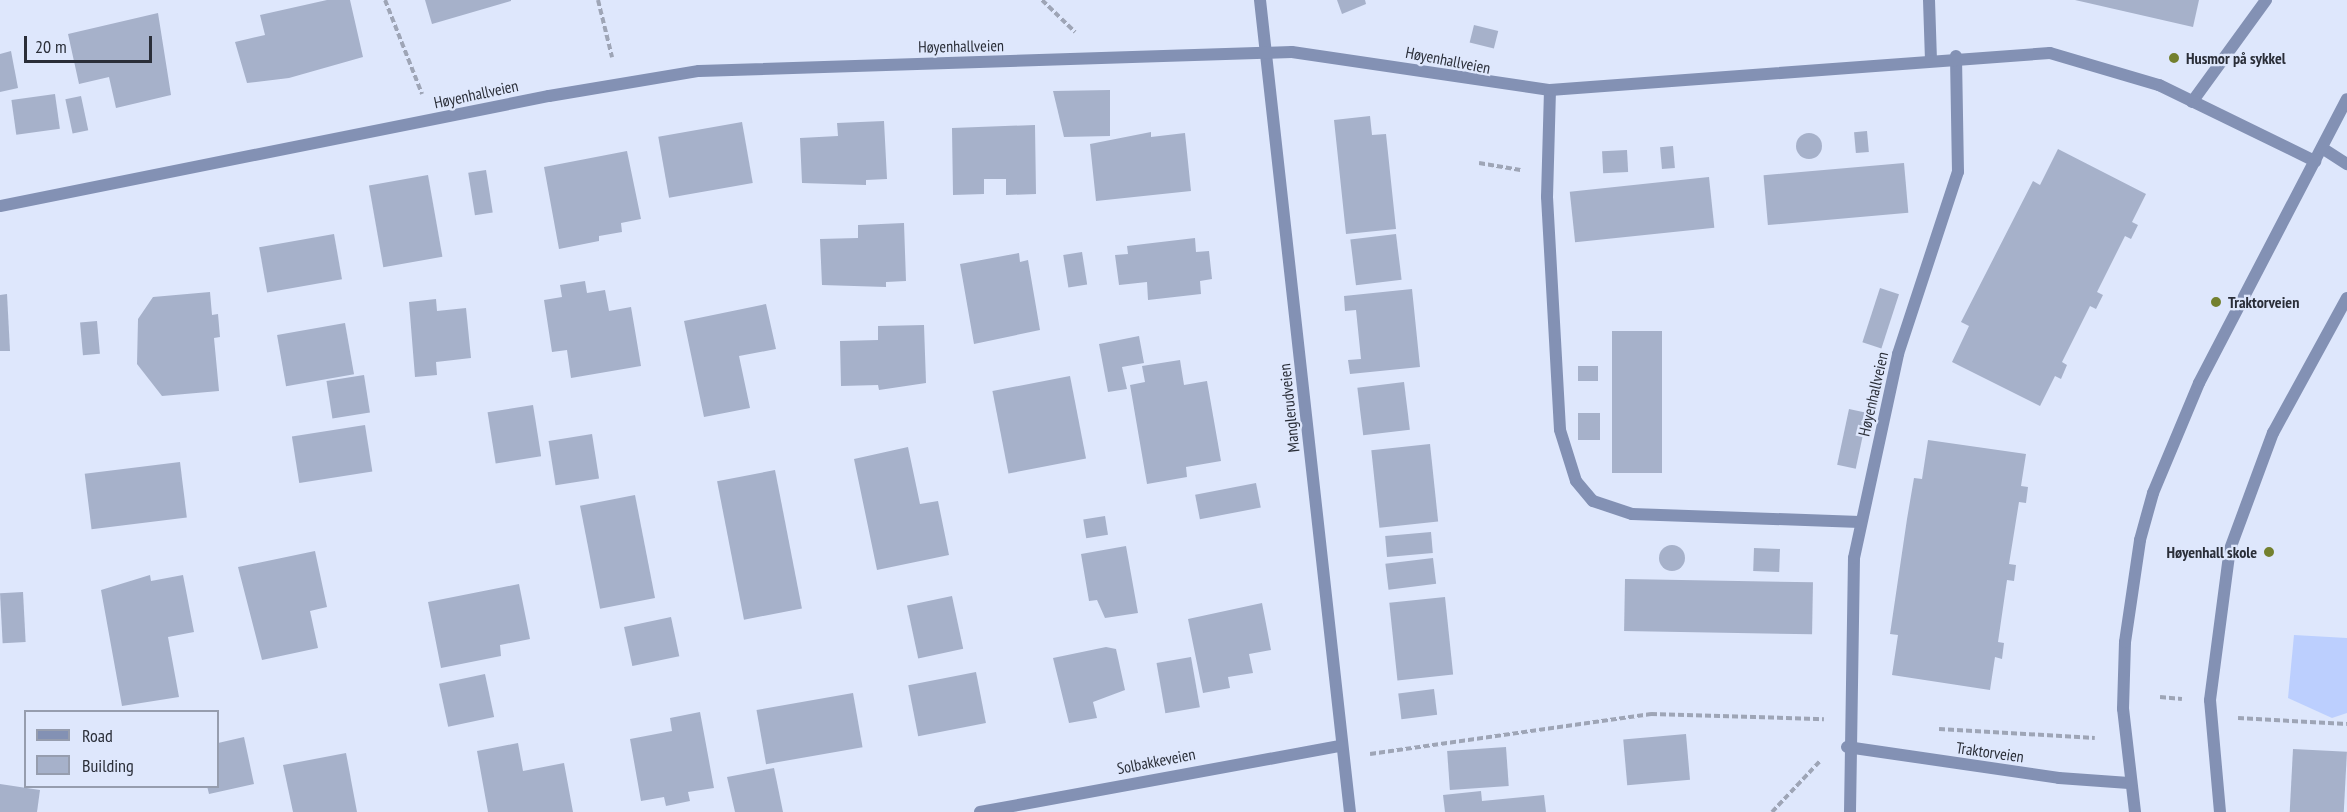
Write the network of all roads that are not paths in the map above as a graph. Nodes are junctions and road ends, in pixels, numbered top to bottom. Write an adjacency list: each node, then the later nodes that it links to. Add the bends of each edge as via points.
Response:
1 (1260, 0): 4 (street, Manglerudveien)
2 (1929, 0): 6 (street)
3 (2266, 0): 9 (street)
4 (1265, 54): 7 (street, Høyenhallveien, via 1363,60); 13 (street, Høyenhallveien, via 767,67 619,84); 16 (street, Manglerudveien)
5 (1956, 56): 6 (street, Høyenhallveien); 9 (street, Høyenhallveien, via 2050,53 2158,85); 15 (street, Høyenhallveien, via 1958,172 1898,354)
6 (1931, 59): 7 (street, Høyenhallveien)
7 (1550, 90): 15 (street, via 1548,174 1560,430 1570,470 1593,501 1632,514)
8 (2347, 99): 10 (street)
9 (2192, 102): 11 (street, Høyenhallveien)
10 (2322, 148): 11 (street); 12 (street)
11 (2315, 161): 18 (street, via 2199,383 2153,493 2140,540 2125,642)
12 (2347, 164)
13 (0, 206)
14 (2347, 298): 23 (street, via 2273,433 2230,549 2221,587 2210,716)
15 (1860, 522): 17 (street, Høyenhallveien)
16 (1340, 746): 19 (street, Solbakkeveien); 20 (street, Manglerudveien)
17 (1847, 747): 18 (street, Traktorveien, via 2048,777); 21 (street, Høyenhallveien)
18 (2129, 783): 22 (street)
19 (980, 812)
20 (1350, 812)
21 (1850, 812)
22 (2135, 812)
23 (2220, 812)

